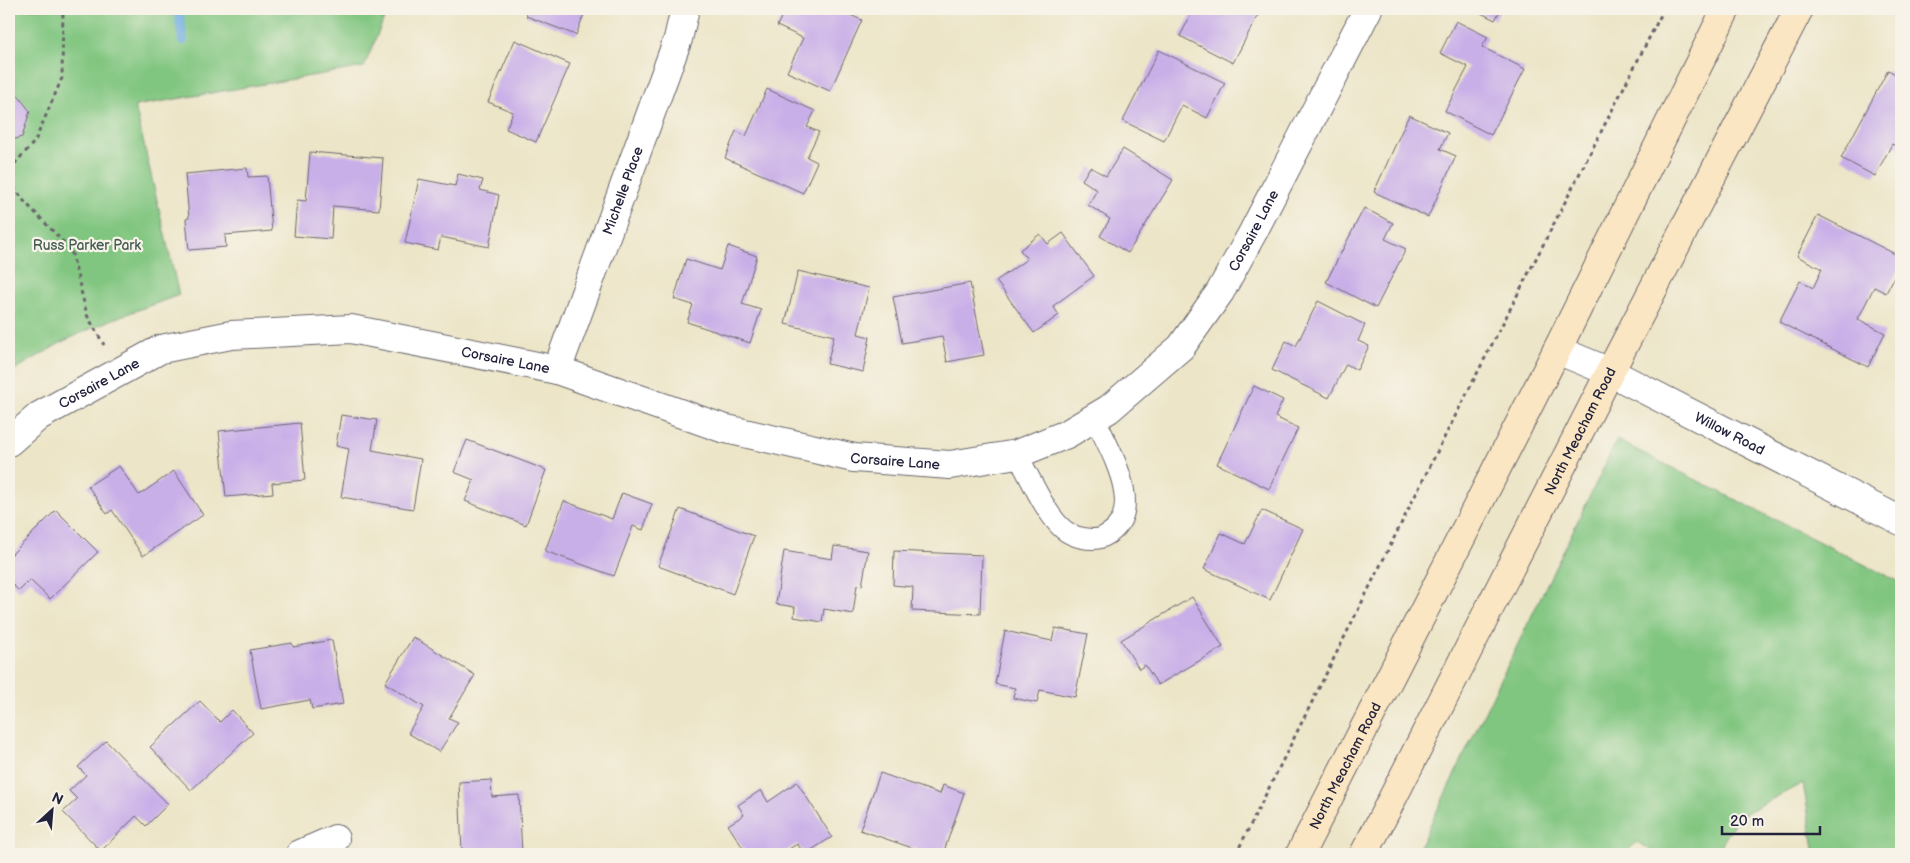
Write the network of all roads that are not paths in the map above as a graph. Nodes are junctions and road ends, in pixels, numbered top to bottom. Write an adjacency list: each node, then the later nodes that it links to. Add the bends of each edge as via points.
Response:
1 (684, 9): 6 (street, Michelle Place, via 678,39)
2 (1368, 9): 8 (street, Corsaire Lane, via 1220,292 1181,347)
3 (1726, 9): 5 (main road, North Meacham Road)
4 (1799, 9): 7 (main road, North Meacham Road)
5 (1557, 350): 7 (street, Willow Road); 14 (main road, North Meacham Road)
6 (556, 370): 9 (street, Corsaire Lane, via 351,330 232,335 161,349 39,416); 10 (street, Corsaire Lane, via 722,428 854,458 950,465)
7 (1610, 372): 11 (street, Willow Road); 15 (main road, North Meacham Road)
8 (1095, 418): 10 (street, Corsaire Lane, via 1067,434); 10 (lane, via 1122,479 1126,498 1125,511 1118,524 1098,540 1064,530 1052,518)
9 (9, 442)
10 (1017, 454)
11 (1901, 522)
12 (335, 839): 13 (street)
13 (300, 854)
14 (1300, 854)
15 (1364, 854)

